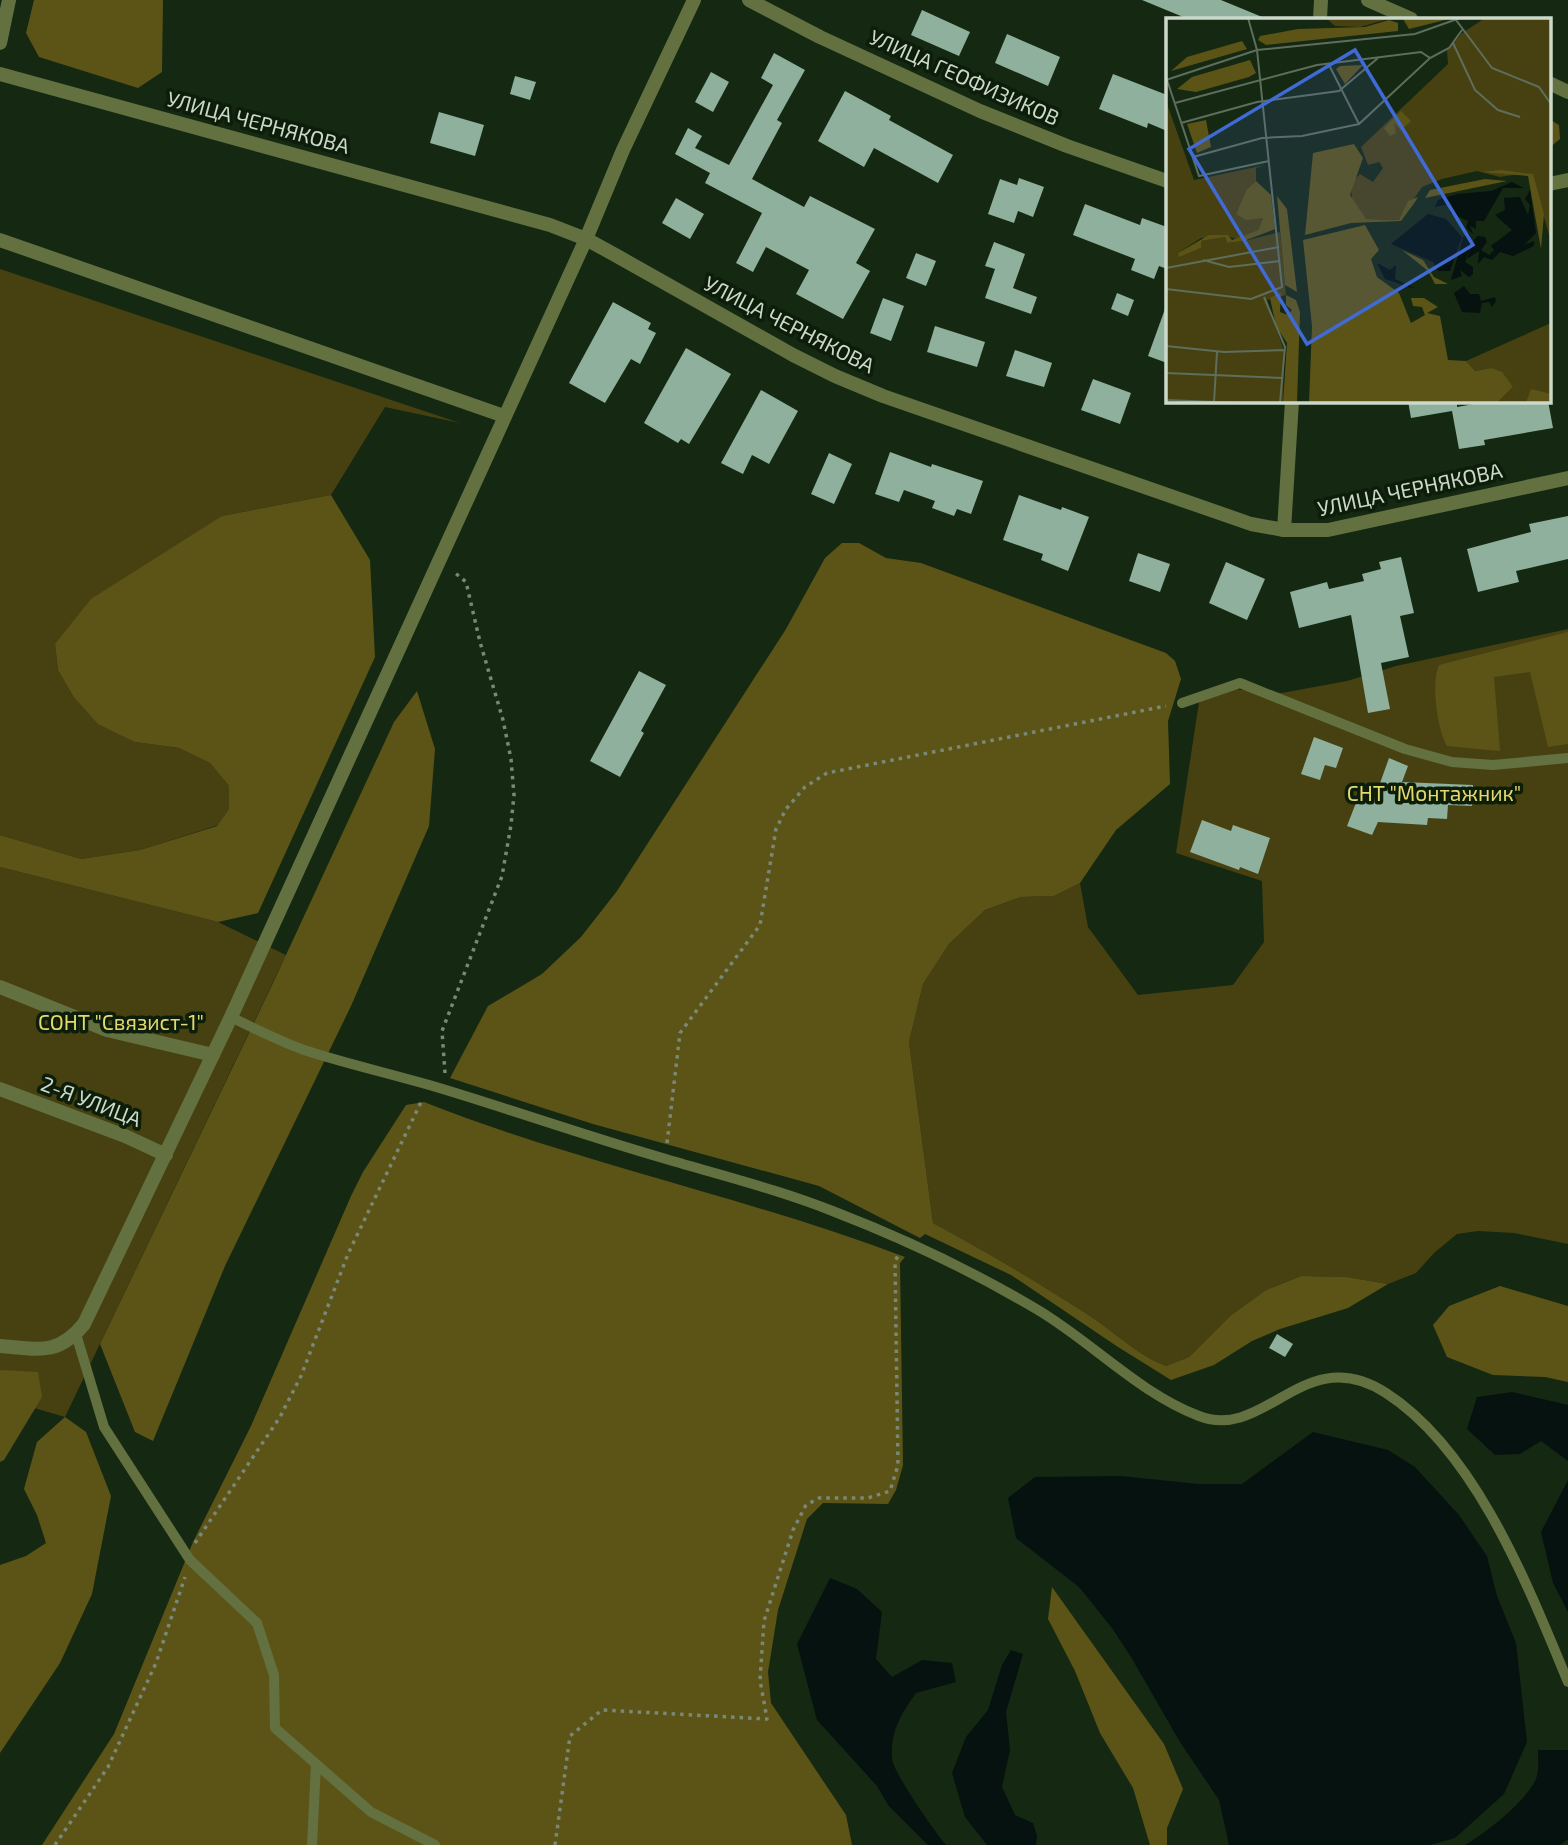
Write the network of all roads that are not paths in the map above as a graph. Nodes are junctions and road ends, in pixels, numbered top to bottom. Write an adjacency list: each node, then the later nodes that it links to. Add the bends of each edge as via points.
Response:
1 (9, 0): 8 (street)
2 (694, 0): 15 (street)
3 (750, 0): 13 (street, УЛИЦА ГЕОФИЗИКОВ, via 980,111)
4 (1321, 0): 6 (street)
5 (1368, 0): 7 (street)
6 (1320, 18)
7 (1409, 18)
8 (0, 43)
9 (0, 74): 15 (street, УЛИЦА ЧЕРНЯКОВА, via 550,225)
10 (1550, 83): 11 (street)
11 (1568, 92)
12 (1568, 180): 14 (street)
13 (1166, 181)
14 (1550, 184)
15 (586, 239): 18 (street); 20 (street, УЛИЦА ЧЕРНЯКОВА, via 835,376 1251,524)
16 (0, 240): 18 (street)
17 (1292, 402): 20 (street)
18 (504, 416): 24 (street)
19 (1568, 478): 20 (street, УЛИЦА ЧЕРНЯКОВА, via 1328,530)
20 (1284, 530)
21 (1182, 703): 22 (lane, via 1240,683 1405,749 1452,762 1493,765)
22 (1568, 758)
23 (0, 987): 25 (street, via 107,1030)
24 (230, 1017): 25 (street); 30 (lane, via 303,1049 776,1189 904,1241 1039,1311 1149,1390 1204,1418 1245,1417 1293,1389 1323,1378 1362,1380 1428,1426 1470,1481 1505,1541)
25 (213, 1055): 27 (street)
26 (0, 1089): 27 (street, 2-Я УЛИЦА)
27 (166, 1155): 28 (street)
28 (76, 1334): 29 (street, via 55,1347); 31 (lane, via 104,1427 190,1560 257,1623 274,1675 275,1728)
29 (0, 1346)
30 (1568, 1682)
31 (316, 1764): 32 (lane); 33 (lane, via 371,1812)
32 (312, 1845)
33 (435, 1845)

